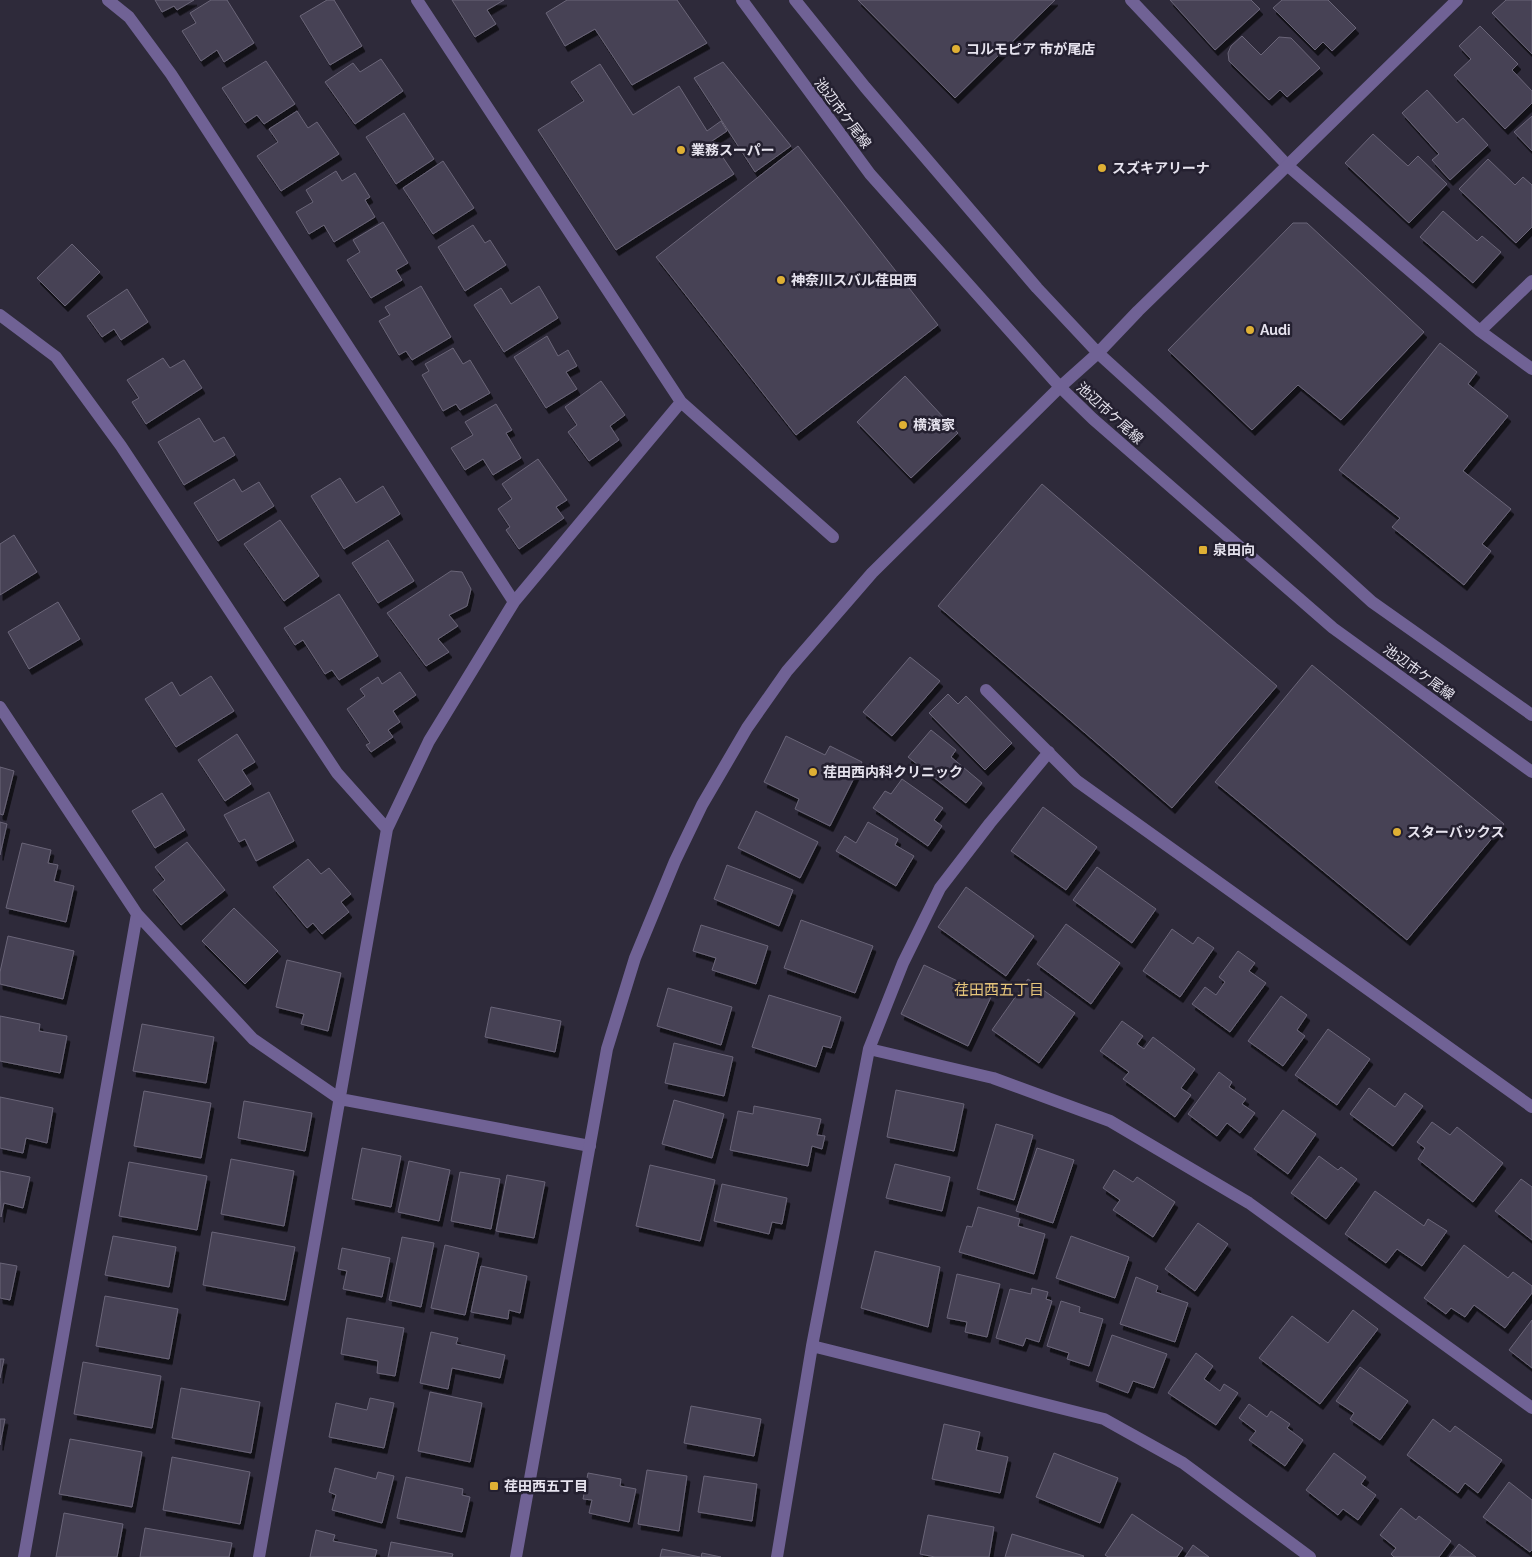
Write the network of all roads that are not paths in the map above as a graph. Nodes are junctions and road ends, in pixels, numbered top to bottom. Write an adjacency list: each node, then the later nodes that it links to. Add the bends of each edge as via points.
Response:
1 (108, 0): 16 (street, via 129,17 171,74)
2 (417, 0): 14 (street)
3 (742, 0): 13 (street, 池辺市ケ尾線, via 870,174)
4 (795, 0): 11 (street, via 864,88 1042,294)
5 (1131, 0): 7 (street)
6 (1458, 0): 7 (street)
7 (1288, 166): 10 (street); 11 (street)
8 (1532, 281): 10 (street)
9 (0, 315): 22 (street, via 56,357 121,446 337,773)
10 (1480, 330): 12 (street)
11 (1098, 353): 13 (street); 19 (street, via 1372,602)
12 (1532, 369)
13 (1060, 387): 21 (street, 池辺市ケ尾線, via 1333,628); 27 (street, via 872,573 787,670 747,728 702,805 635,958 607,1049)
14 (681, 402): 15 (street); 16 (street)
15 (833, 537)
16 (514, 602): 22 (street, via 429,741)
17 (986, 690): 20 (street)
18 (0, 706): 23 (street)
19 (1532, 715)
20 (1050, 752): 24 (street, via 940,888 903,963); 26 (street, via 1077,781)
21 (1532, 772)
22 (386, 829): 25 (street)
23 (137, 914): 25 (street, via 252,1039); 30 (street)
24 (869, 1049): 28 (street); 29 (street, via 993,1078 1110,1121 1250,1203)
25 (340, 1099): 27 (street); 31 (street)
26 (1532, 1107)
27 (590, 1146): 32 (street)
28 (812, 1346): 33 (street); 34 (street, via 1104,1419 1183,1463)
29 (1532, 1408)
30 (24, 1557)
31 (259, 1557)
32 (516, 1557)
33 (777, 1557)
34 (1310, 1557)

